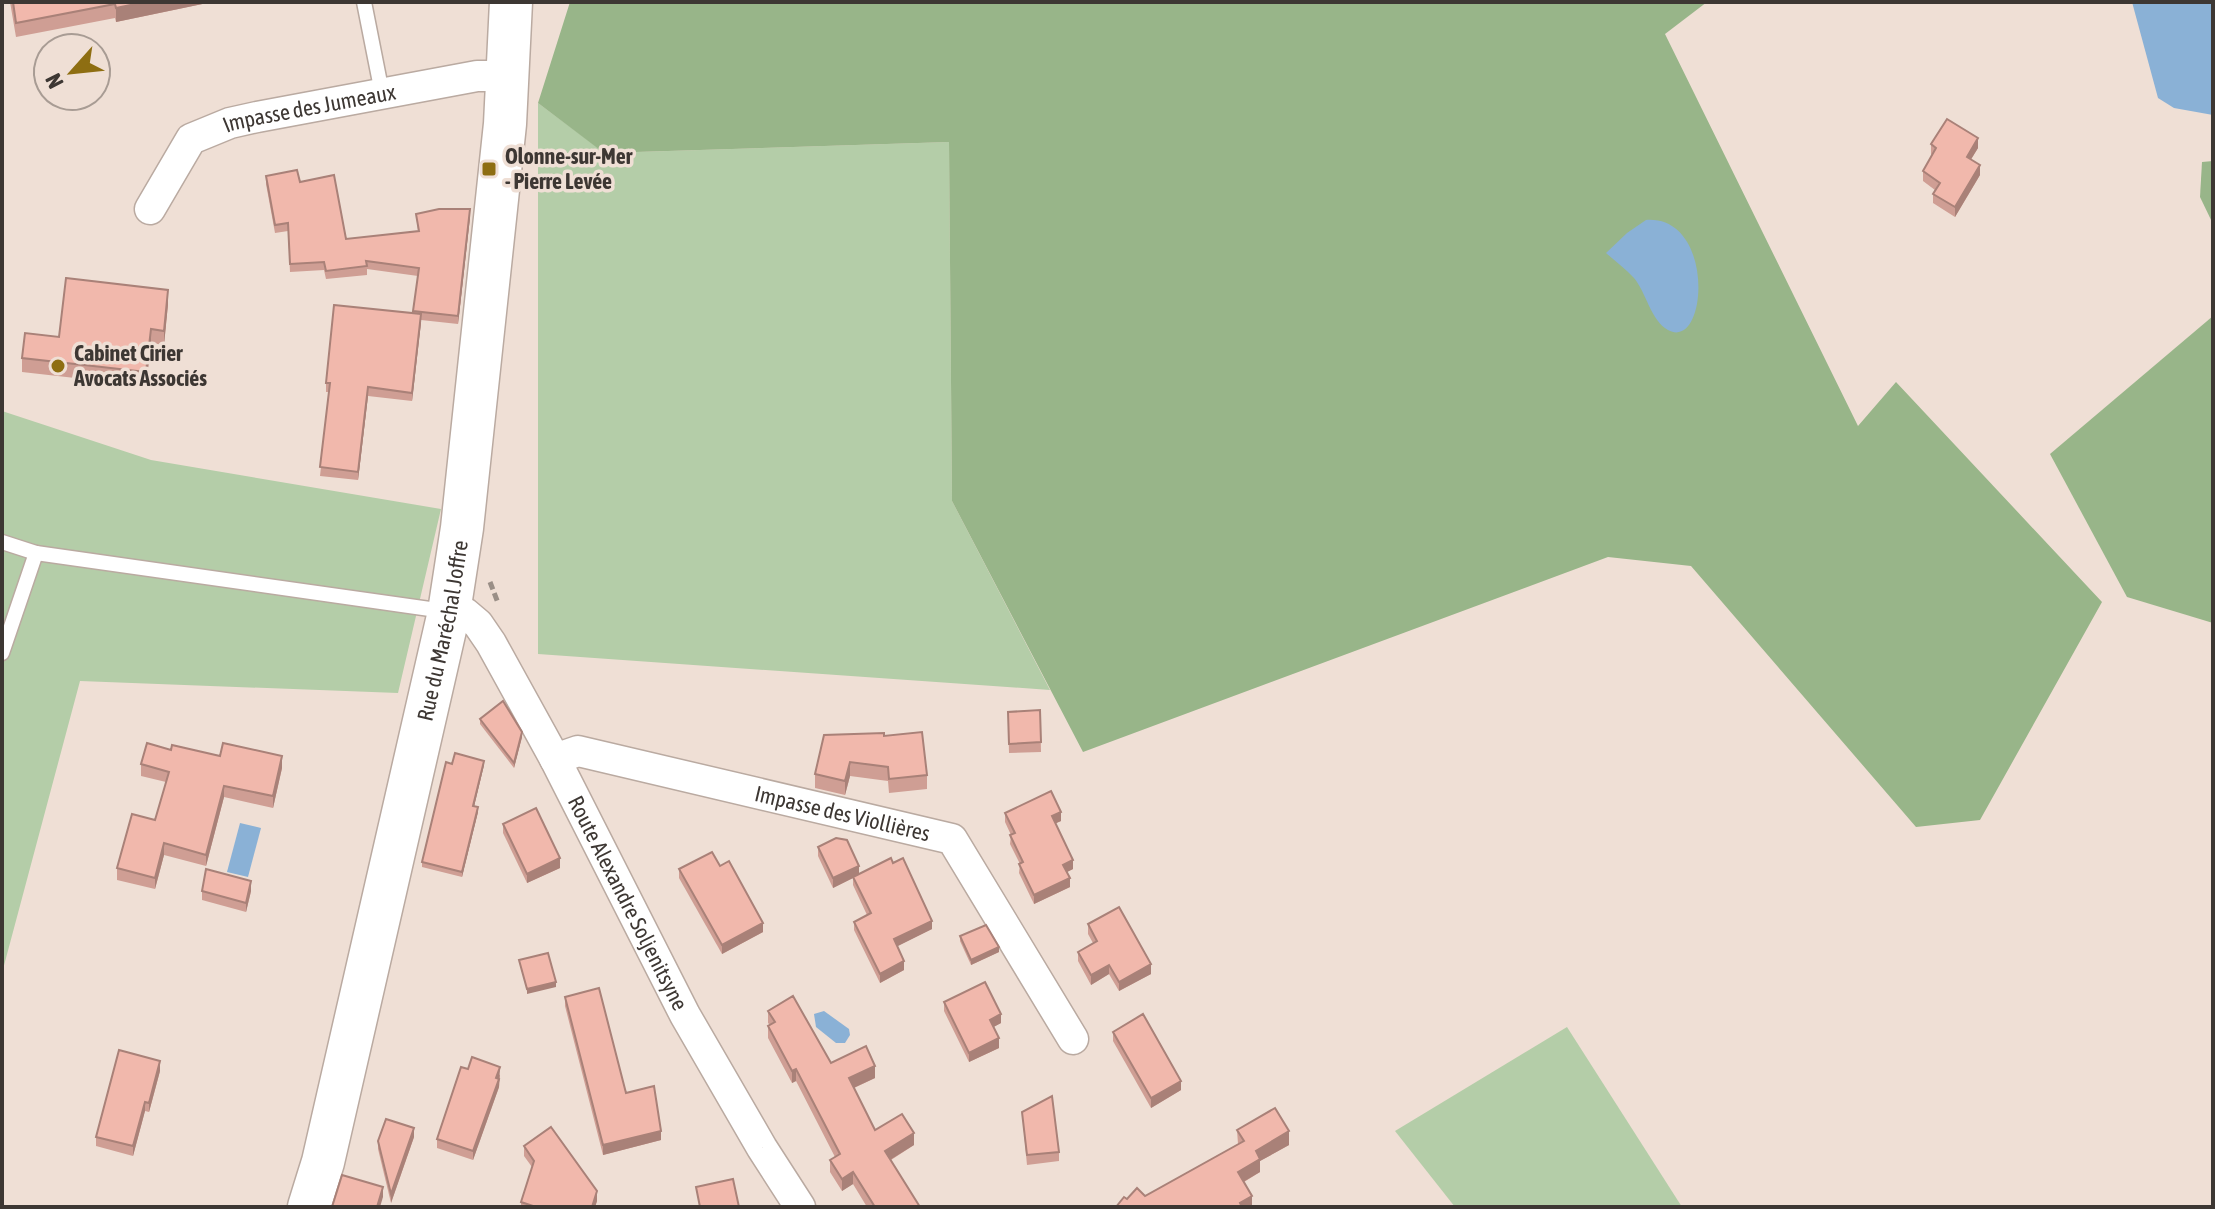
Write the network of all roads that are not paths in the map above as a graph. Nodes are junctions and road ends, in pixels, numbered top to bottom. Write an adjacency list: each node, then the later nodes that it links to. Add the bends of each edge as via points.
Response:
1 (364, 2): 5 (lane)
2 (511, 2): 4 (street, Rue du Maréchal Joffre)
3 (526, 2): 4 (street, Rue du Maréchal Joffre)
4 (510, 60): 5 (street, Impasse des Jumeaux, via 477,76); 9 (street, Rue du Maréchal Joffre)
5 (382, 93): 6 (street, Impasse des Jumeaux, via 230,123 191,139)
6 (150, 209)
7 (2, 542): 8 (lane)
8 (36, 553): 9 (lane); 10 (lane)
9 (449, 612): 11 (street, Route Alexandre Soljenitsyne, via 465,613 478,624); 13 (street, Rue du Maréchal Joffre)
10 (2, 653)
11 (555, 759): 12 (street, Impasse des Viollières, via 578,751 952,839); 14 (street, Route Alexandre Soljenitsyne, via 685,1015)
12 (1073, 1039)
13 (309, 1207)
14 (800, 1207)

